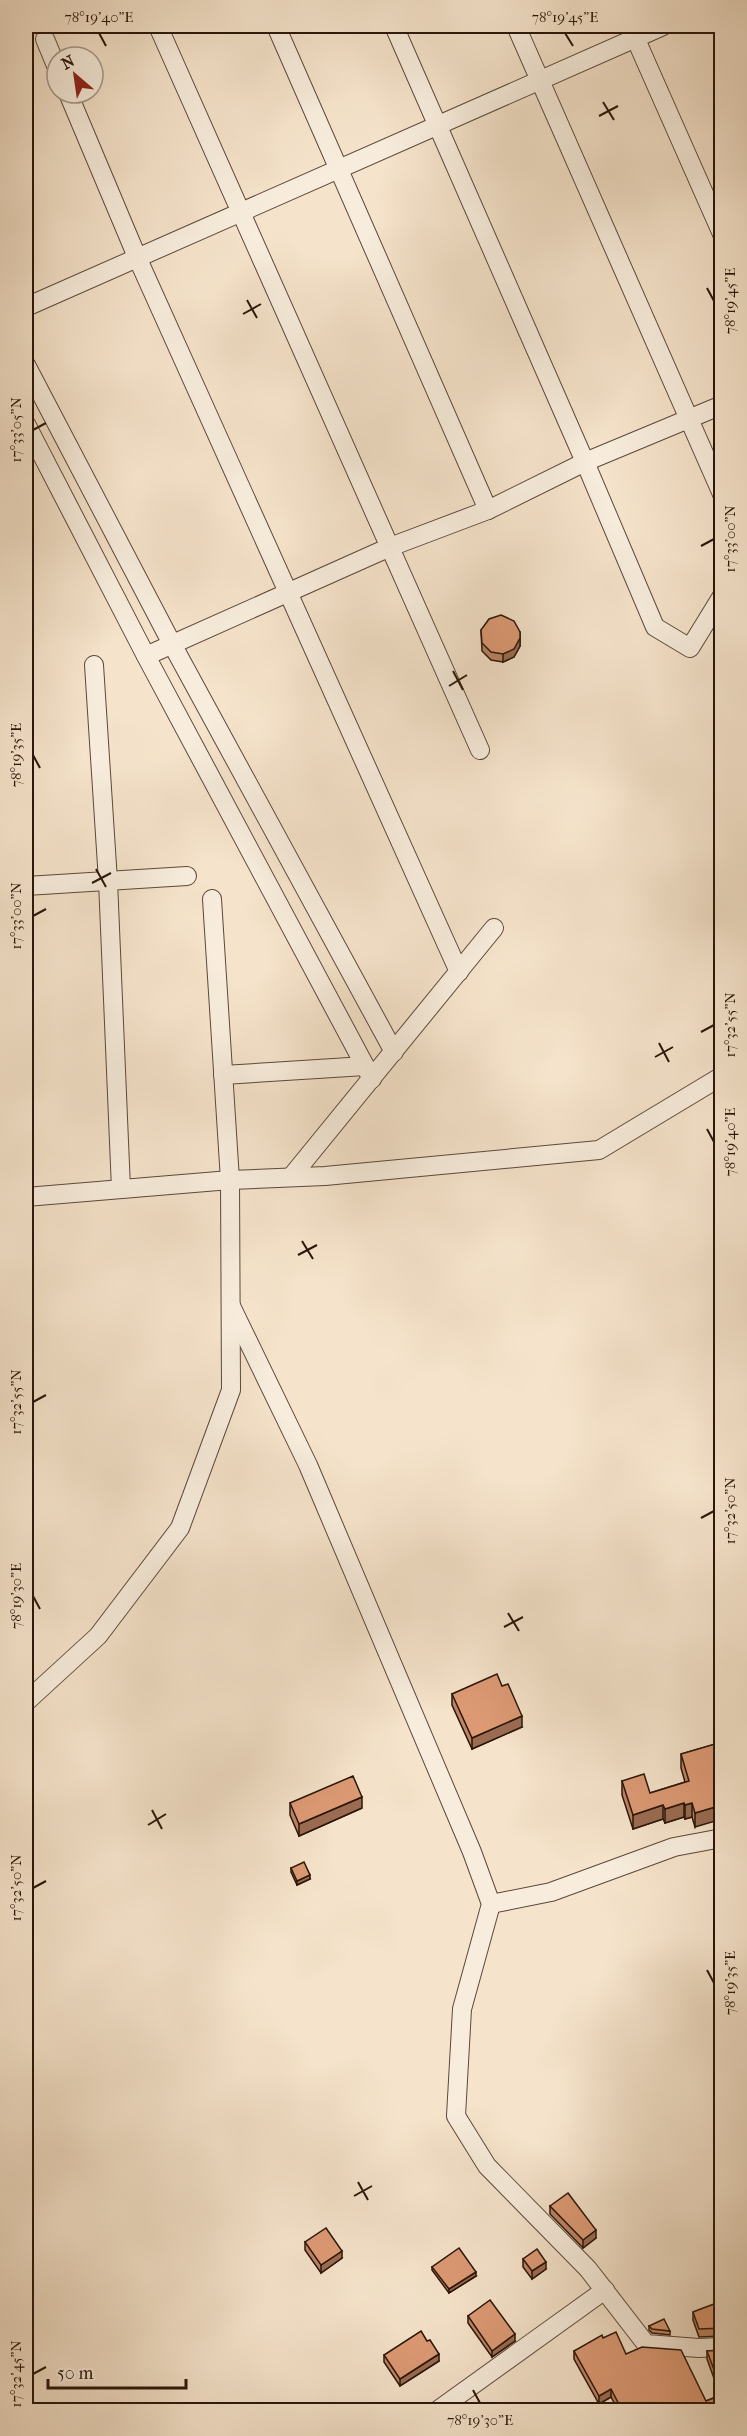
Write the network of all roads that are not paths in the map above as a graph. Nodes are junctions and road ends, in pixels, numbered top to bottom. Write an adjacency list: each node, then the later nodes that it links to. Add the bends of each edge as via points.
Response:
1 (158, 26): 13 (street)
2 (276, 26): 12 (street)
3 (394, 26): 11 (street)
4 (516, 26): 9 (street)
5 (663, 26): 6 (street)
6 (633, 32): 9 (street); 14 (street)
7 (45, 39): 8 (street)
8 (47, 45)
9 (540, 79): 11 (street); 19 (street)
10 (73, 105): 15 (street)
11 (438, 124): 12 (street); 21 (street)
12 (338, 168): 13 (street); 23 (street)
13 (242, 211): 15 (street); 24 (street)
14 (722, 234)
15 (137, 257): 16 (street); 25 (street)
16 (26, 307)
17 (26, 365): 27 (street)
18 (722, 405): 19 (street)
19 (688, 419): 21 (street); 22 (street)
20 (26, 424): 28 (street)
21 (585, 462): 23 (street); 26 (street, via 655,627 690,648)
22 (722, 494)
23 (488, 510): 24 (street)
24 (390, 547): 25 (street); 30 (street)
25 (288, 592): 27 (street); 36 (street)
26 (722, 596)
27 (172, 644): 28 (street); 37 (street)
28 (146, 656): 38 (street)
29 (94, 665): 32 (street)
30 (480, 750)
31 (187, 876): 32 (street)
32 (108, 881): 33 (street); 43 (street)
33 (26, 886)
34 (212, 899): 39 (street)
35 (494, 928): 36 (street)
36 (459, 972): 37 (street)
37 (394, 1052): 38 (street)
38 (369, 1073): 39 (street); 41 (street)
39 (224, 1076): 42 (street)
40 (722, 1076): 41 (street, via 598,1150)
41 (291, 1178): 42 (street)
42 (230, 1180): 43 (street); 45 (street)
43 (121, 1189): 44 (street)
44 (26, 1197)
45 (231, 1305): 46 (street, via 231,1390 180,1528 98,1636); 48 (street, via 308,1465)
46 (26, 1702)
47 (722, 1838): 48 (street, via 674,1847 551,1892)
48 (491, 1904): 49 (street, via 462,2009 456,2116 488,2166)
49 (605, 2290): 50 (street, via 646,2344); 51 (street)
50 (722, 2347)
51 (438, 2410)

